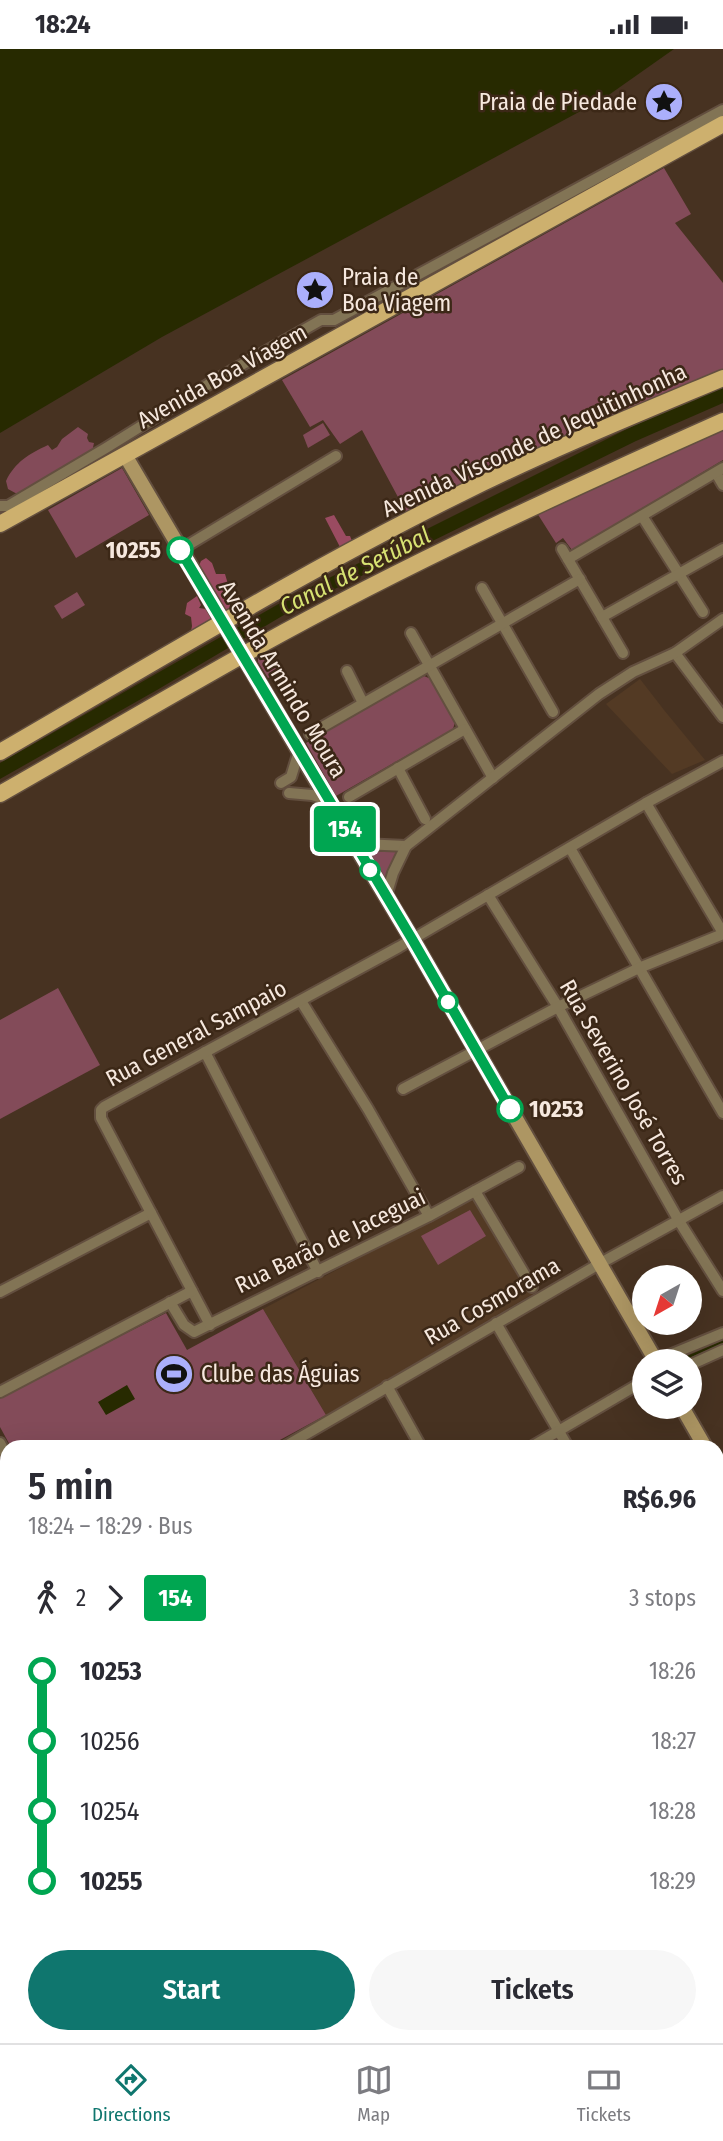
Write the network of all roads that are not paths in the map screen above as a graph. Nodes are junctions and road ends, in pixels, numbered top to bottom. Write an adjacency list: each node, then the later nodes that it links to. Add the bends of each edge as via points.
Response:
1 (720, 122): 4 (main road, Avenida Boa Viagem); 8 (street, via 334,320 321,320 8,506)
2 (723, 379): 20 (main road, Avenida Visconde de Jequitinhonha, via 464,492)
3 (723, 421): 22 (main road)
4 (125, 455): 10 (main road, Avenida Boa Viagem); 12 (main road, Avenida Armindo Moura)
5 (336, 456): 12 (street)
6 (720, 470): 7 (street); 9 (street)
7 (723, 485)
8 (0, 506)
9 (642, 516): 13 (street); 14 (street, via 565,554)
10 (0, 523)
11 (723, 549): 13 (street)
12 (180, 550): 20 (main road, Avenida Armindo Moura)
13 (679, 574): 16 (street); 17 (street)
14 (580, 579): 17 (street); 19 (street)
15 (482, 588): 19 (street)
16 (703, 612)
17 (602, 617): 23 (street)
18 (723, 619): 24 (street)
19 (501, 624): 25 (street); 28 (street)
20 (226, 626): 22 (main road, Avenida Armindo Moura); 33 (main road, Avenida Visconde de Jequitinhonha)
21 (411, 632): 25 (street)
22 (240, 650): 32 (main road, Avenida Armindo Moura); 37 (main road)
23 (623, 653)
24 (675, 653): 29 (street); 36 (street, via 599,694)
25 (429, 665): 27 (street); 30 (street)
26 (347, 671): 27 (street)
27 (363, 703): 31 (street)
28 (553, 712)
29 (723, 717)
30 (465, 729): 35 (street); 36 (street)
31 (310, 734)
32 (299, 751): 39 (main road, Avenida Armindo Moura); 39 (street, via 286,780 294,793)
33 (0, 752)
34 (723, 761): 40 (street, Rua General Sampaio)
35 (398, 768): 38 (street); 41 (street)
36 (493, 778): 43 (street)
37 (0, 795)
38 (349, 797)
39 (328, 800): 42 (main road, Avenida Armindo Moura)
40 (646, 803): 44 (street, Rua General Sampaio); 47 (street)
41 (425, 819)
42 (352, 841): 43 (street); 45 (main road, Avenida Armindo Moura)
43 (406, 846): 45 (street)
44 (570, 848): 46 (street, Rua General Sampaio); 49 (street)
45 (386, 895): 48 (main road, Avenida Armindo Moura)
46 (488, 895): 48 (street, Rua General Sampaio); 51 (street, Rua Severino José Torres)
47 (723, 934): 49 (street)
48 (412, 939): 50 (street, Rua General Sampaio); 52 (main road, Avenida Armindo Moura)
49 (639, 968): 51 (street); 55 (street)
50 (301, 1001): 53 (street, Rua General Sampaio); 60 (street)
51 (558, 1007): 52 (street); 61 (street, Rua Severino José Torres)
52 (475, 1050): 54 (street); 62 (main road, Avenida Armindo Moura)
53 (205, 1052): 59 (street, Rua General Sampaio, via 101,1110); 63 (street)
54 (403, 1089)
55 (723, 1113)
56 (519, 1167): 57 (street, Rua Barão de Jaceguai)
57 (475, 1191): 60 (street, Rua Barão de Jaceguai); 64 (street)
58 (723, 1196): 61 (street, Rua Cosmorama)
59 (151, 1213): 65 (street, Rua General Sampaio); 67 (street)
60 (429, 1216): 63 (street, Rua Barão de Jaceguai)
61 (679, 1221): 62 (street, Rua Cosmorama); 66 (street, Rua Severino José Torres)
62 (599, 1264): 69 (street, Rua Cosmorama); 72 (main road, Avenida Armindo Moura)
63 (318, 1272): 70 (street, Rua Barão de Jaceguai)
64 (532, 1287)
65 (192, 1290): 68 (street); 70 (street, Rua General Sampaio)
66 (723, 1291)
67 (0, 1292)
68 (170, 1301): 70 (street, via 188,1329 194,1332); 78 (street)
69 (496, 1323): 76 (street, Rua Cosmorama); 80 (street)
70 (210, 1325)
71 (723, 1333): 73 (street)
72 (648, 1349)
73 (684, 1349)
74 (723, 1350): 75 (street)
75 (702, 1360)
76 (387, 1386): 81 (street, Rua Cosmorama); 82 (street)
77 (632, 1388): 80 (street)
78 (0, 1392)
79 (689, 1419): 85 (main road)
80 (558, 1431): 83 (street); 84 (street)
81 (296, 1440)
82 (417, 1440)
83 (543, 1440)
84 (564, 1440)
85 (701, 1440)

